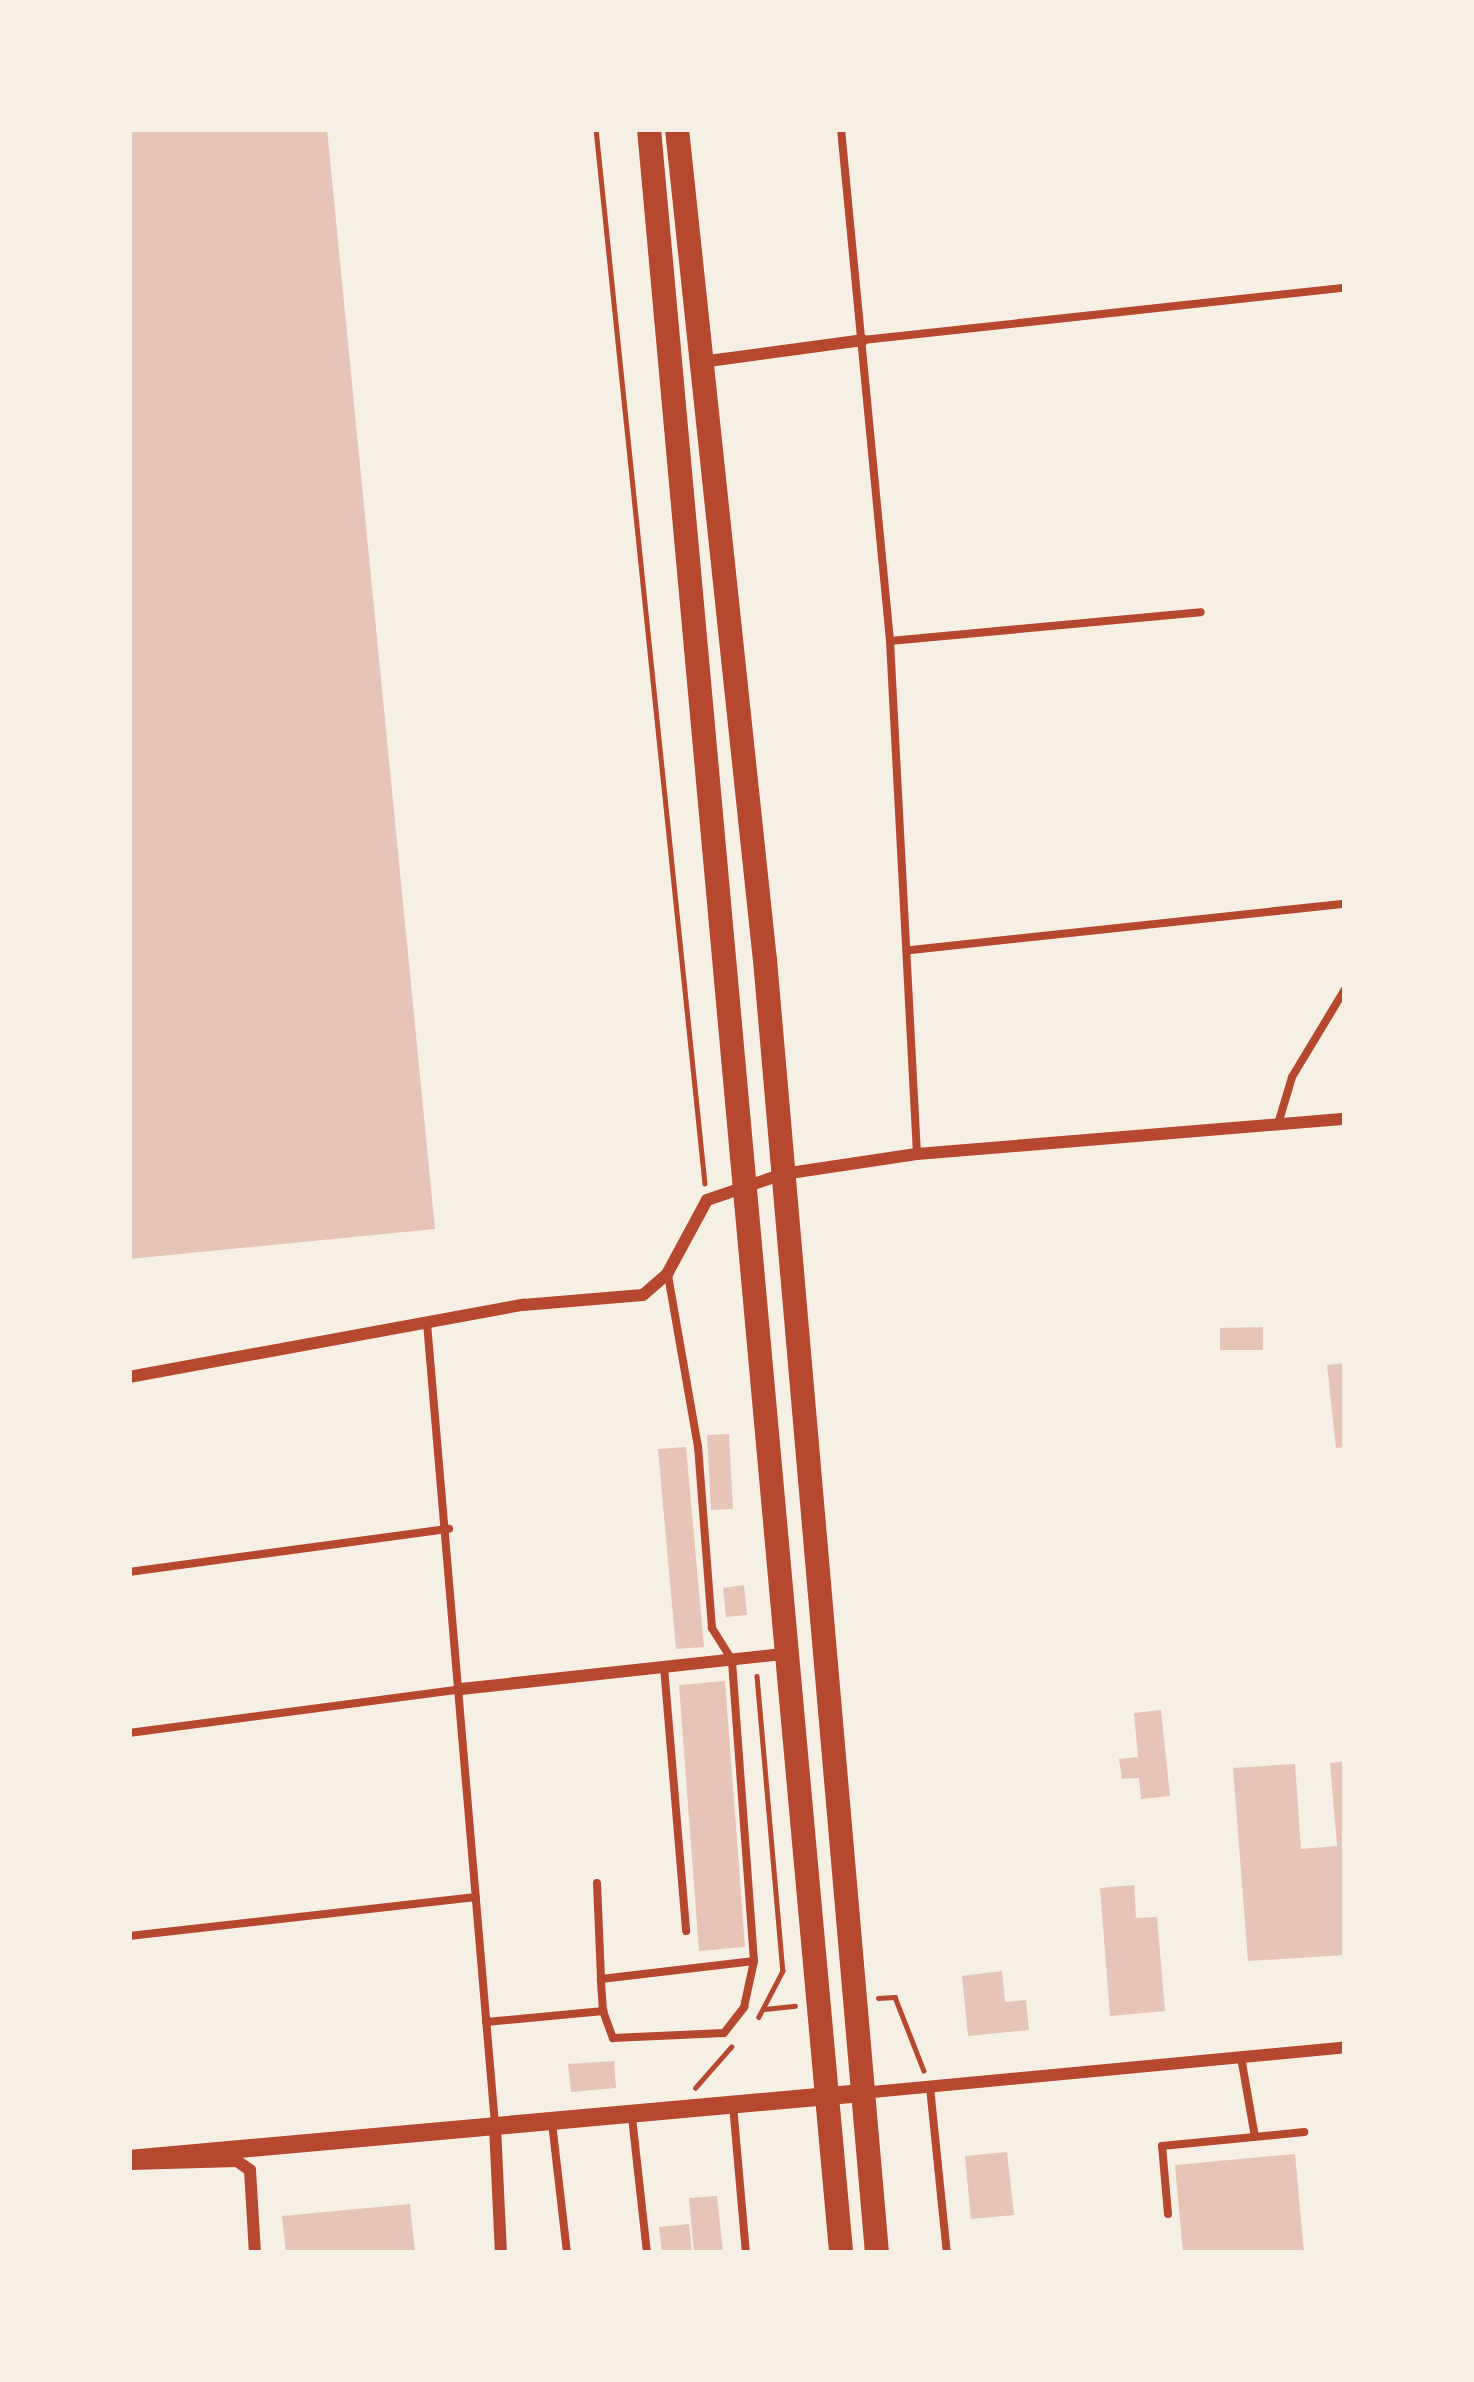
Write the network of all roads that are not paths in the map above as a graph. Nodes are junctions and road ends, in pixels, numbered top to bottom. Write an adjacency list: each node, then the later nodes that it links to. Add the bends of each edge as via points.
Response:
1 (649, 129): 16 (highway)
2 (677, 129): 6 (highway)
3 (841, 129): 5 (lane)
4 (1345, 288): 5 (lane)
5 (863, 340): 6 (street); 8 (lane)
6 (700, 362): 15 (highway)
7 (1201, 612): 8 (lane)
8 (890, 641): 10 (lane)
9 (1345, 904): 10 (lane)
10 (911, 950): 14 (lane)
11 (1345, 989): 13 (lane, via 1292,1077)
12 (1345, 1119): 13 (street)
13 (1278, 1124): 14 (street)
14 (917, 1154): 15 (street)
15 (783, 1174): 16 (street); 38 (highway)
16 (747, 1182): 17 (street, via 706,1200); 22 (highway)
17 (668, 1274): 18 (street, via 643,1295); 23 (lane, via 698,1447 712,1628)
18 (427, 1323): 19 (street); 20 (lane)
19 (129, 1377)
20 (449, 1529): 21 (lane); 25 (lane)
21 (129, 1572)
22 (784, 1654): 23 (street); 39 (highway)
23 (732, 1660): 24 (street); 31 (lane)
24 (664, 1667): 25 (street); 29 (lane)
25 (461, 1689): 26 (lane); 28 (lane)
26 (129, 1733)
27 (596, 1883): 32 (lane)
28 (476, 1897): 30 (lane); 34 (lane)
29 (686, 1931)
30 (129, 1936)
31 (754, 1961): 32 (lane); 33 (lane, via 744,2007 724,2032 613,2038)
32 (601, 1978): 33 (lane)
33 (603, 2011): 34 (lane)
34 (486, 2022): 43 (lane)
35 (1345, 2047): 36 (street)
36 (1241, 2057): 37 (street); 45 (lane)
37 (930, 2087): 38 (street); 55 (lane)
38 (862, 2093): 39 (street); 54 (highway)
39 (826, 2096): 40 (street); 53 (highway)
40 (733, 2104): 41 (street); 52 (lane)
41 (632, 2113): 42 (street); 51 (lane)
42 (552, 2121): 43 (street); 50 (lane)
43 (495, 2127): 46 (street); 49 (street)
44 (1304, 2132): 45 (lane)
45 (1255, 2137): 47 (lane, via 1162,2146)
46 (129, 2161): 48 (street, via 237,2161 250,2170)
47 (1168, 2214)
48 (256, 2253)
49 (501, 2253)
50 (567, 2253)
51 (647, 2253)
52 (746, 2253)
53 (841, 2253)
54 (877, 2253)
55 (947, 2253)

